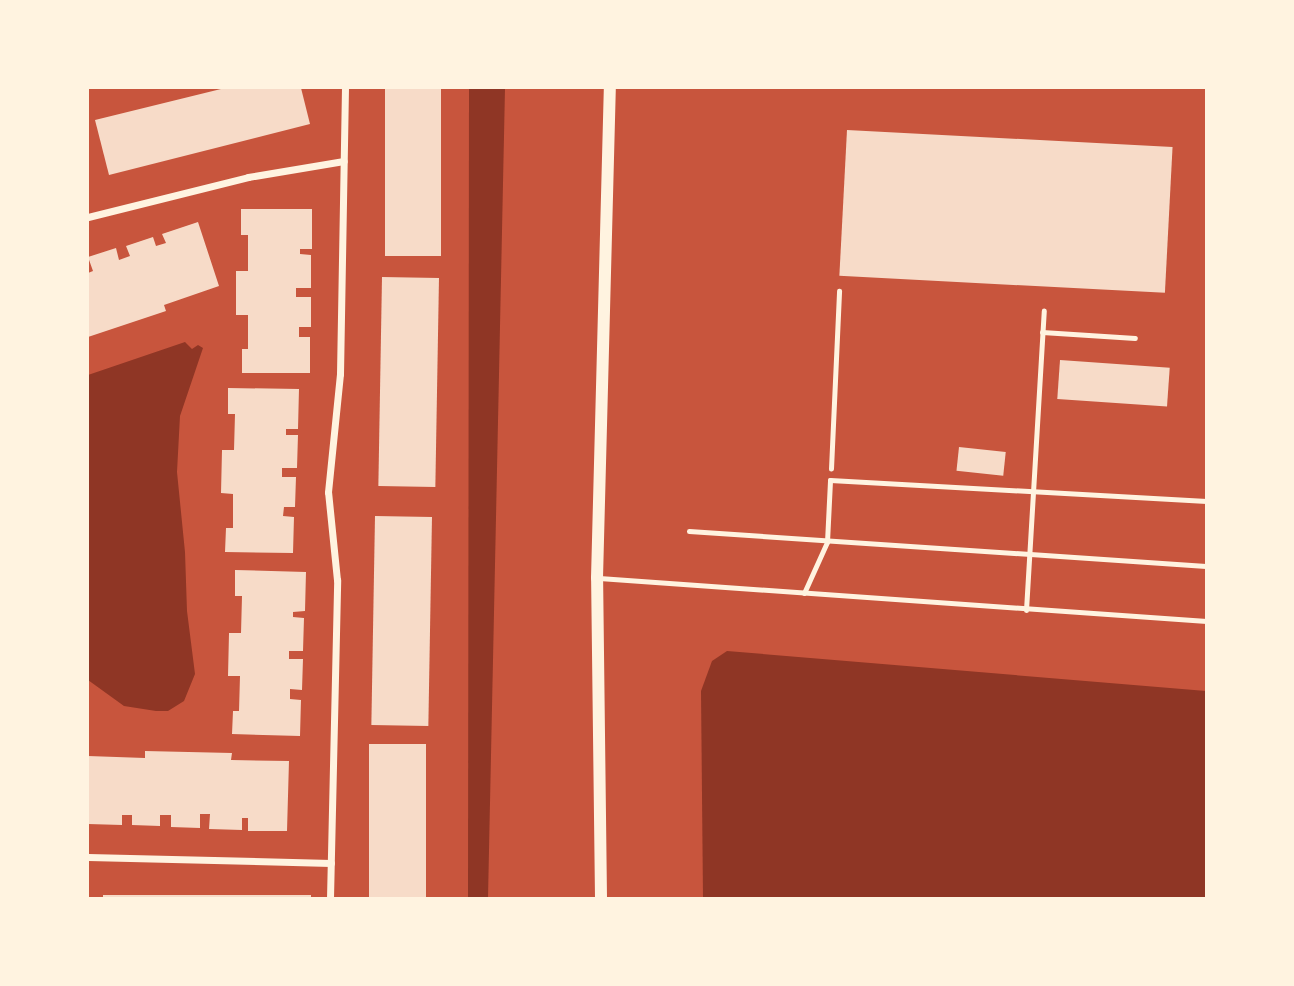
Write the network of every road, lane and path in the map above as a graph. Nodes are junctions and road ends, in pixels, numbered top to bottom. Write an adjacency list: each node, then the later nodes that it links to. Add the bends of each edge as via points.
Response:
1 (345, 88): 3 (street)
2 (610, 88): 16 (street)
3 (344, 161): 4 (street, via 248,177); 21 (street, via 340,374 328,492 337,580)
4 (88, 217)
5 (839, 291): 9 (path)
6 (1044, 311): 7 (lane)
7 (1042, 332): 8 (lane); 10 (lane)
8 (1135, 338)
9 (830, 480): 10 (lane); 13 (lane)
10 (1033, 492): 11 (lane); 14 (lane)
11 (1206, 501)
12 (689, 531): 13 (lane)
13 (827, 542): 14 (lane); 17 (lane)
14 (1029, 554): 15 (lane); 18 (lane)
15 (1206, 566)
16 (597, 578): 17 (lane); 23 (street)
17 (804, 593): 18 (lane)
18 (1026, 610): 19 (lane)
19 (1206, 621)
20 (88, 857): 21 (street)
21 (331, 863): 22 (street)
22 (330, 898)
23 (601, 898)

